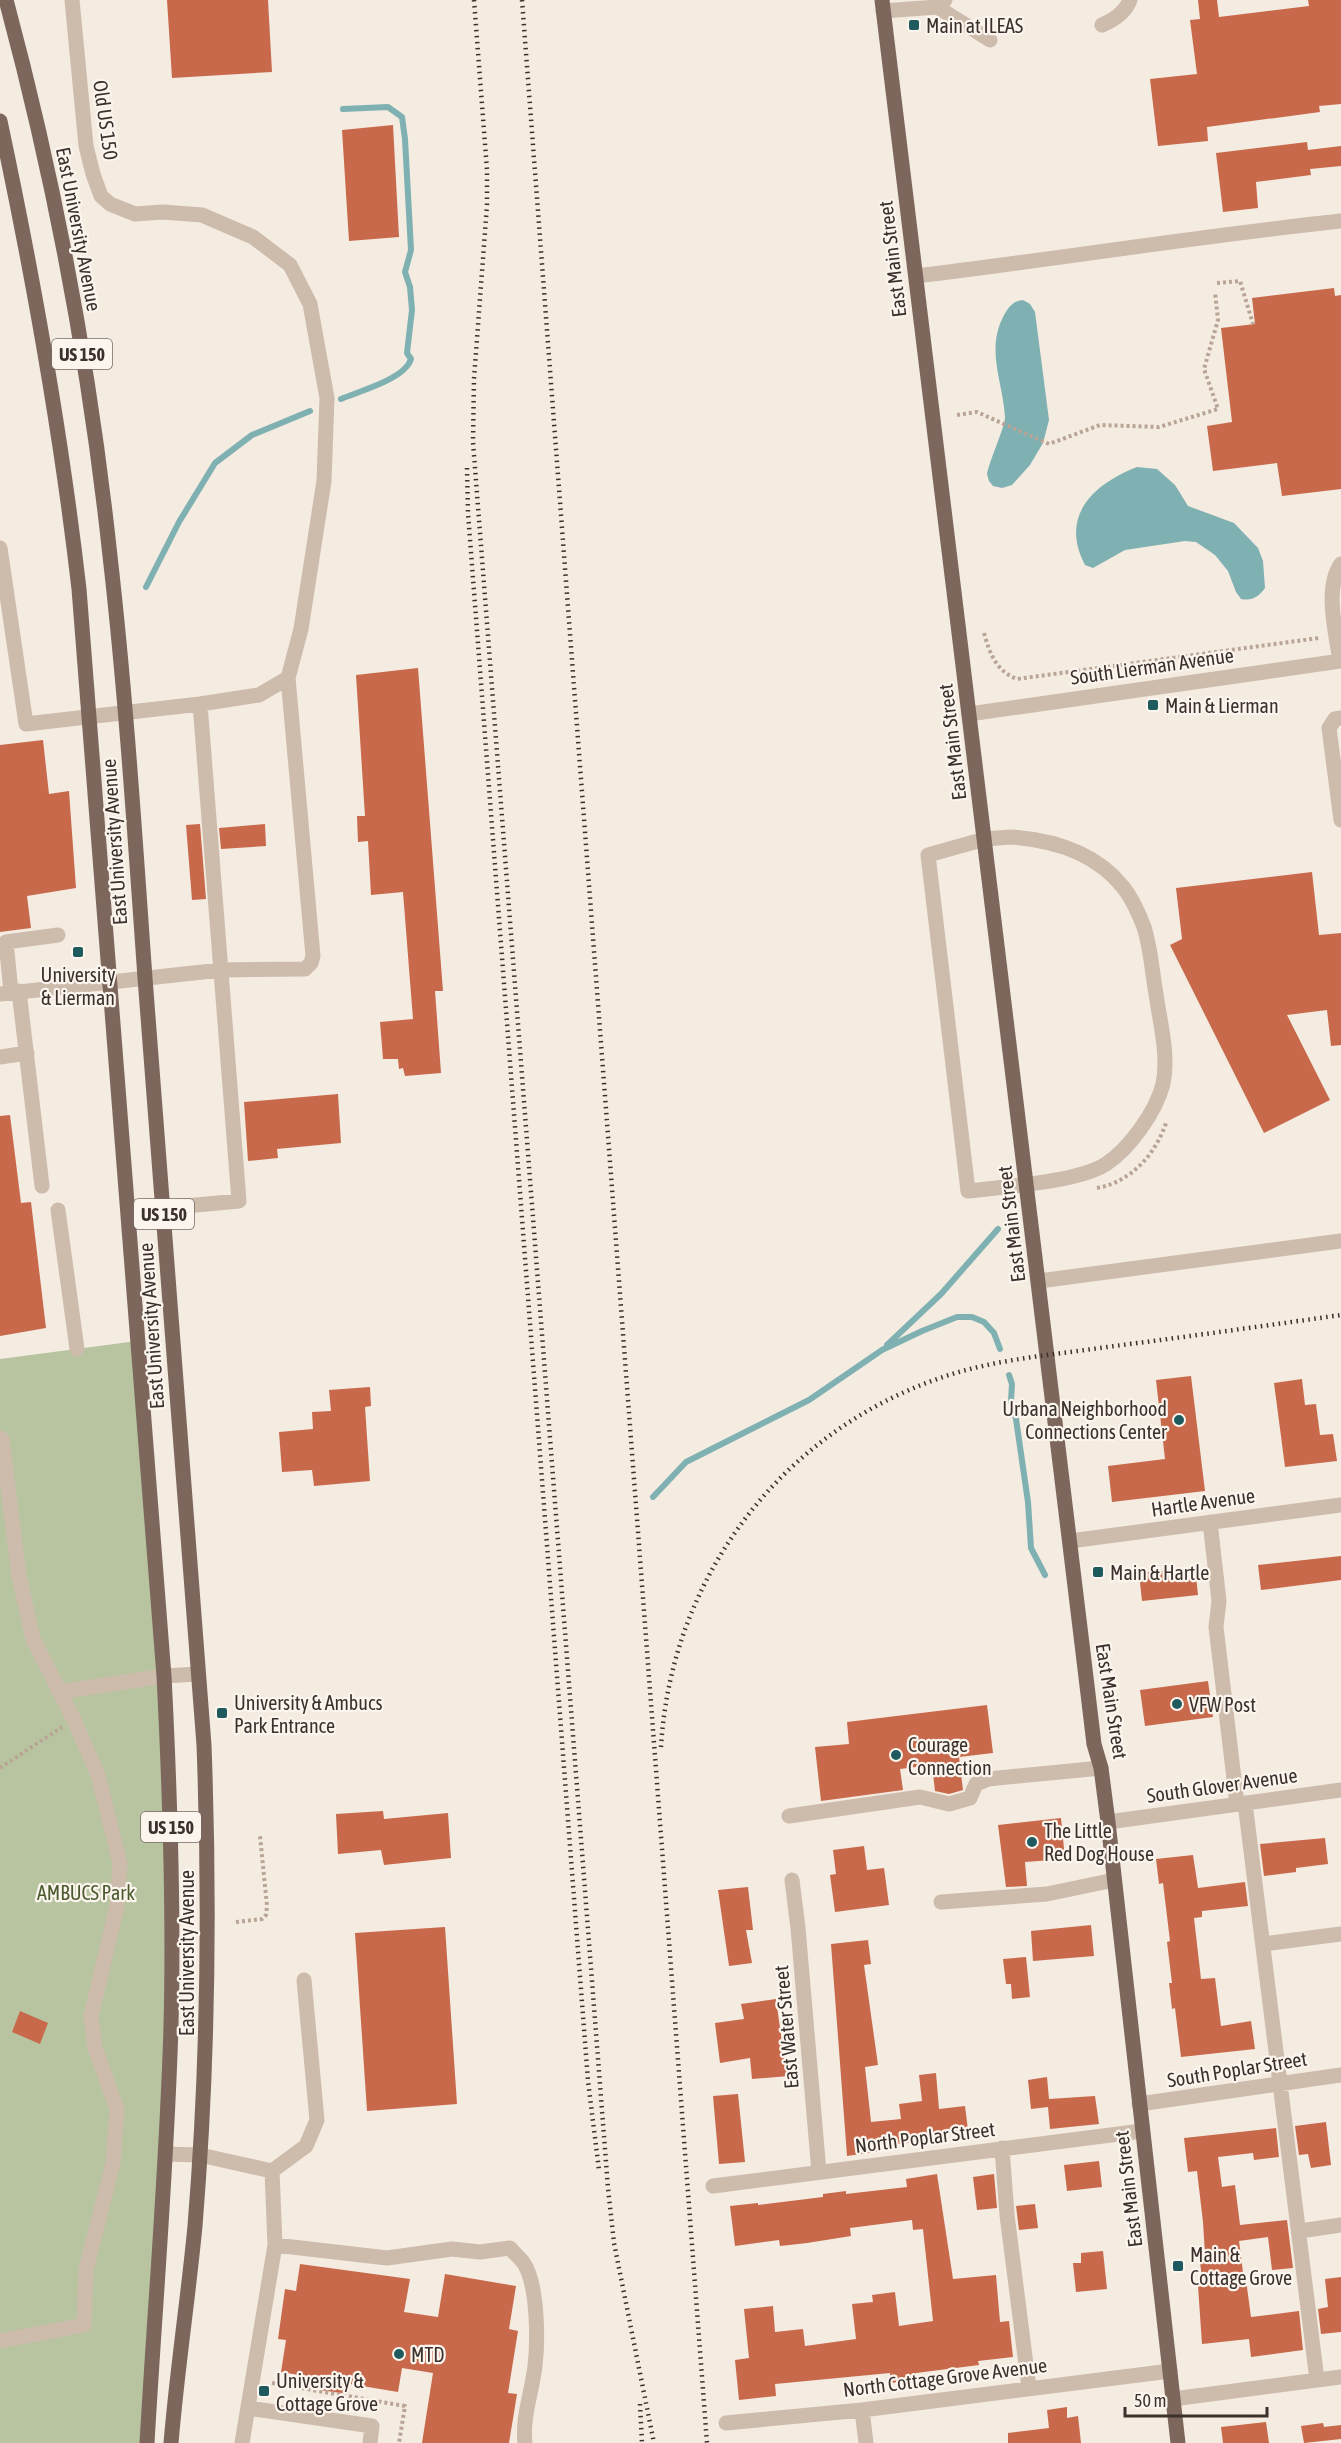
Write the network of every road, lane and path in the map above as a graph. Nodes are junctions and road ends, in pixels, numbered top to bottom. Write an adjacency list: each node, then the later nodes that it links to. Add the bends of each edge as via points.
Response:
1 (6, 0): 26 (main road, East University Avenue / US 150, via 42,147 96,440)
2 (72, 0): 24 (street, Old US 150, via 86,146 101,196 135,214 202,215 253,237 290,265 310,304 327,398 324,481 302,629)
3 (1130, 0): 6 (street, via 1113,21)
4 (941, 3): 5 (street); 7 (street)
5 (882, 5): 10 (main road, East Main Street)
6 (1102, 25)
7 (990, 40)
8 (0, 122): 28 (main road, East University Avenue / US 150, via 30,260 62,457)
9 (1341, 221): 10 (street)
10 (916, 276): 27 (main road, East Main Street)
11 (1217, 283): 13 (path, via 1240,280)
12 (1215, 292): 16 (path, via 1218,320 1204,369 1218,409 1158,427)
13 (1253, 324)
14 (957, 415): 16 (path, via 977,412 1049,444)
15 (1107, 417): 16 (path)
16 (1108, 425)
17 (0, 548): 19 (street)
18 (1341, 564): 23 (street, via 1334,573 1332,608)
19 (2, 573): 22 (street)
20 (984, 633): 21 (path, via 996,669 1017,679)
21 (1319, 638)
22 (7, 643): 28 (street, via 26,724)
23 (1340, 661): 27 (street, South Lierman Avenue)
24 (288, 678): 25 (street, via 259,695); 33 (street, via 313,956 305,969)
25 (200, 704): 26 (street); 33 (street)
26 (125, 714): 28 (street); 34 (main road, East University Avenue / US 150)
27 (969, 714): 31 (main road, East Main Street)
28 (90, 718): 35 (main road, East University Avenue / US 150)
29 (1341, 718): 30 (street, via 1335,719 1329,728)
30 (1341, 820)
31 (985, 840): 40 (main road, East Main Street); 40 (street, via 928,855 968,1191); 40 (street, via 1011,837 1066,847 1108,872 1124,888 1144,928 1165,1059 1163,1085 1152,1110 1137,1133 1105,1165)
32 (58, 935): 36 (street, via 6,942)
33 (221, 970): 34 (street); 43 (street, via 239,1201)
34 (145, 978): 35 (street); 43 (main road, East University Avenue / US 150)
35 (110, 981): 36 (street); 54 (main road, East University Avenue / US 150)
36 (10, 992): 37 (street)
37 (27, 1053): 38 (street); 41 (street)
38 (0, 1057)
39 (1169, 1114): 42 (path, via 1162,1134 1138,1170 1111,1186)
40 (1027, 1184): 46 (main road, East Main Street)
41 (42, 1186)
42 (1092, 1189)
43 (164, 1208): 53 (main road, East University Avenue / US 150)
44 (58, 1210): 47 (street)
45 (1341, 1241): 46 (street)
46 (1039, 1281): 52 (main road, East Main Street)
47 (77, 1349)
48 (0, 1438): 49 (street)
49 (3, 1476): 55 (street, via 33,1639)
50 (1341, 1504): 51 (street, Hartle Avenue)
51 (1210, 1522): 52 (street, Hartle Avenue); 60 (street, via 1219,1601 1215,1628)
52 (1070, 1541): 58 (main road, East Main Street, via 1094,1744)
53 (198, 1674): 54 (street); 77 (main road, East University Avenue / US 150, via 208,1846 206,2050)
54 (164, 1676): 55 (street); 76 (main road, East University Avenue / US 150, via 172,1918)
55 (59, 1692): 56 (street)
56 (74, 1720): 57 (path); 84 (street, via 98,1775 120,1863 117,1906 91,2016 95,2048 117,2109 113,2163 86,2270 84,2325)
57 (0, 1768)
58 (1101, 1768): 61 (street, via 988,1779 976,1784 969,1798 949,1804 920,1797); 62 (main road, East Main Street)
59 (1341, 1790): 60 (street, South Glover Avenue)
60 (1241, 1804): 62 (street, South Glover Avenue); 69 (street)
61 (789, 1816)
62 (1108, 1822): 65 (main road, East Main Street)
63 (260, 1836): 67 (path, via 266,1915)
64 (792, 1880): 79 (street, East Water Street)
65 (1114, 1880): 66 (street, via 1047,1894); 73 (main road, East Main Street)
66 (941, 1902)
67 (236, 1922)
68 (1341, 1934): 69 (street)
69 (1263, 1944): 72 (street)
70 (304, 1980): 78 (street, via 316,2120 306,2146)
71 (1341, 2074): 72 (street, South Poplar Street)
72 (1281, 2082): 73 (street, South Poplar Street); 82 (street)
73 (1139, 2104): 74 (main road, East Main Street)
74 (1142, 2131): 75 (street, North Poplar Street); 85 (main road, East Main Street)
75 (1002, 2148): 79 (street, North Poplar Street); 89 (street)
76 (165, 2154): 77 (street); 94 (main road, East University Avenue / US 150)
77 (200, 2155): 78 (street); 95 (main road, East University Avenue / US 150)
78 (272, 2171): 83 (street)
79 (819, 2172): 80 (street, North Poplar Street)
80 (713, 2186)
81 (1341, 2225): 82 (street)
82 (1300, 2231): 87 (street)
83 (275, 2245): 91 (street); 99 (street, via 387,2258 452,2249 480,2252 510,2248 524,2263 535,2312 535,2365)
84 (0, 2341)
85 (1170, 2371): 89 (street, North Cottage Grove Avenue); 90 (main road, East Main Street)
86 (1341, 2376): 87 (street)
87 (1317, 2380): 90 (street)
88 (272, 2383): 98 (path, via 405,2406)
89 (1029, 2388): 92 (street, North Cottage Grove Avenue)
90 (1173, 2399): 101 (main road, East Main Street)
91 (248, 2408): 96 (street); 97 (street, via 372,2426)
92 (862, 2410): 93 (street, North Cottage Grove Avenue); 100 (street)
93 (726, 2423)
94 (147, 2443)
95 (171, 2443)
96 (242, 2443)
97 (370, 2443)
98 (399, 2443)
99 (525, 2443)
100 (866, 2443)
101 (1178, 2443)

